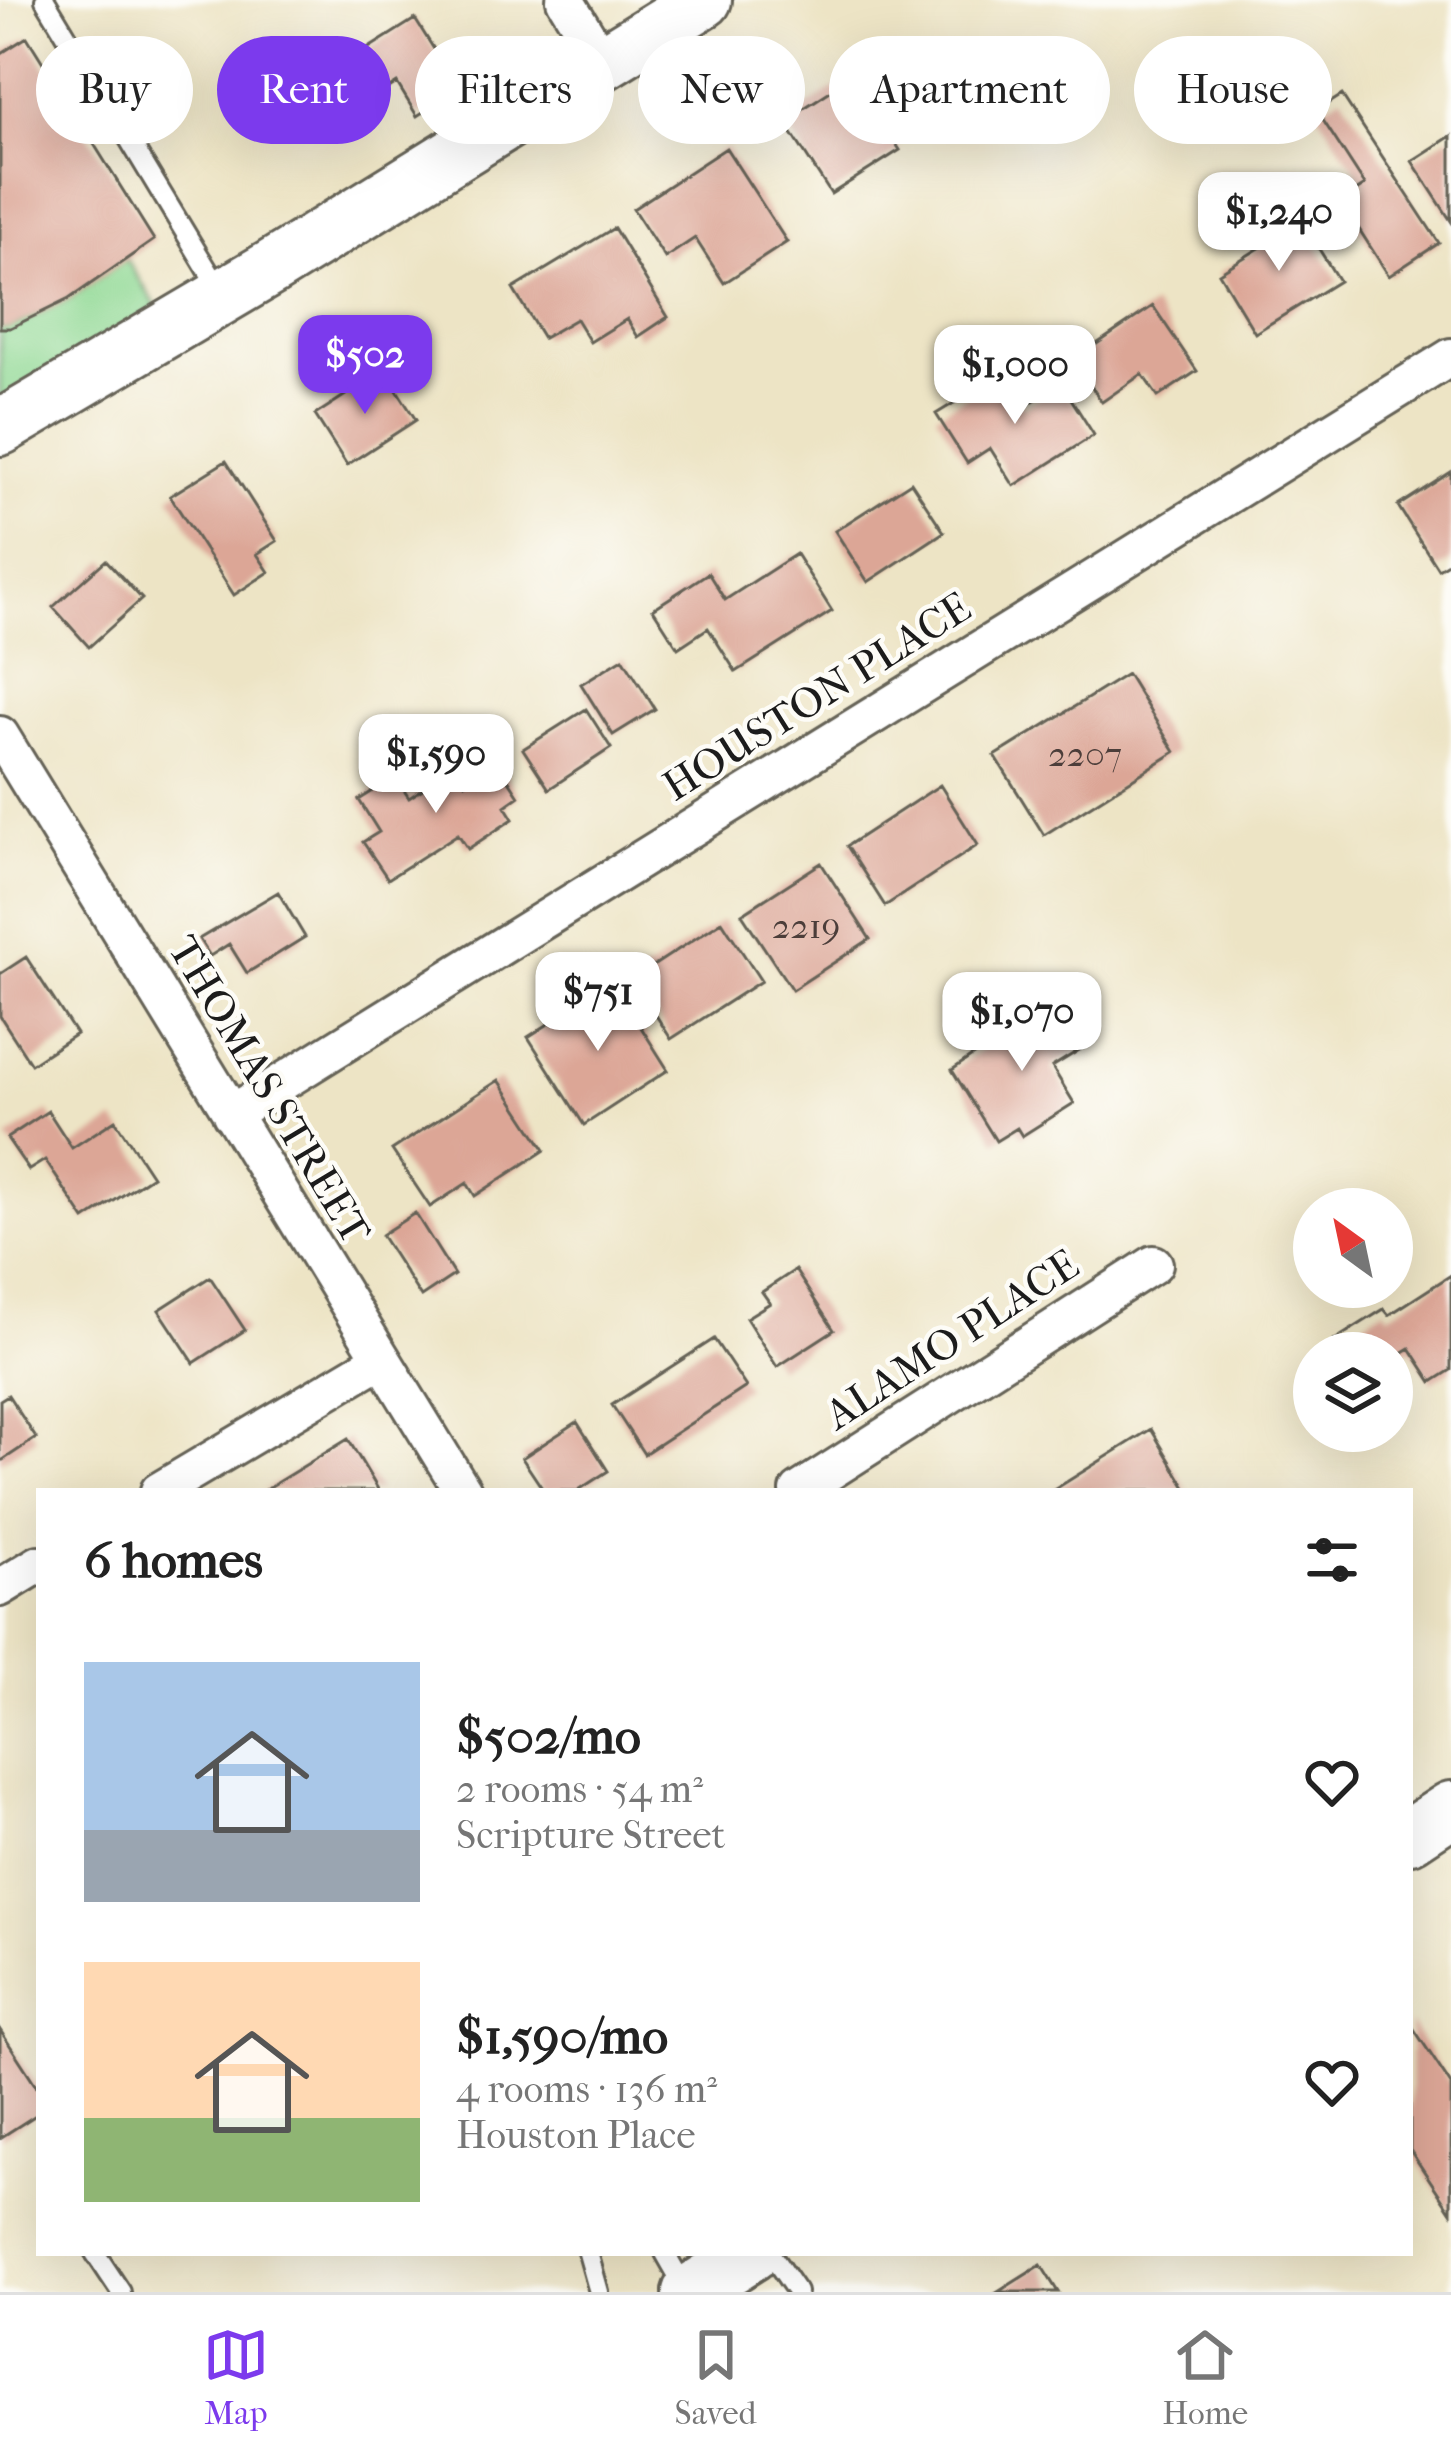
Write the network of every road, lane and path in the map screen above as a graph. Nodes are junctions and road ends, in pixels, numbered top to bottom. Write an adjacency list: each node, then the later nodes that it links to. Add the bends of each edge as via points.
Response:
1 (45, 0): 7 (lane)
2 (565, 0): 4 (street)
3 (704, 0): 5 (street)
4 (587, 36)
5 (614, 55)
6 (471, 144): 7 (street)
7 (224, 297): 9 (street)
8 (1451, 357): 11 (street, HOUSTON PLACE)
9 (0, 428)
10 (0, 735): 11 (street, THOMAS STREET)
11 (231, 1114): 13 (street, THOMAS STREET)
12 (1154, 1264): 16 (street, ALAMO PLACE)
13 (381, 1359): 14 (street); 15 (street, THOMAS STREET)
14 (165, 1488)
15 (461, 1488)
16 (804, 1488)
17 (36, 1566): 18 (street)
18 (0, 1588)
19 (97, 2256): 24 (lane)
20 (589, 2256): 25 (lane)
21 (667, 2256): 26 (lane)
22 (747, 2256): 26 (street)
23 (772, 2256): 27 (lane)
24 (121, 2292)
25 (599, 2292)
26 (688, 2292)
27 (796, 2292)

